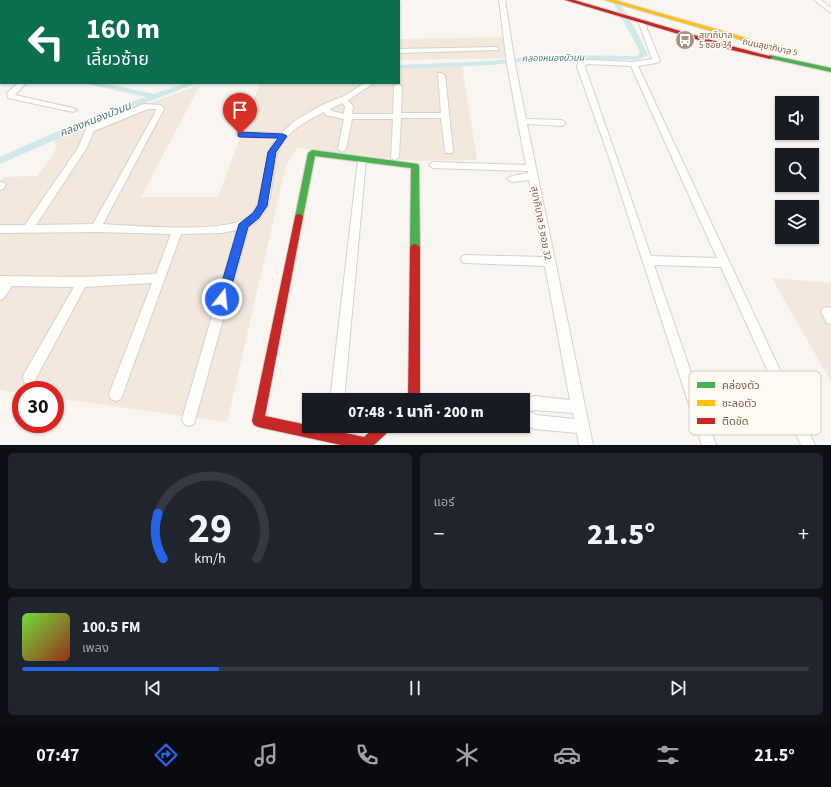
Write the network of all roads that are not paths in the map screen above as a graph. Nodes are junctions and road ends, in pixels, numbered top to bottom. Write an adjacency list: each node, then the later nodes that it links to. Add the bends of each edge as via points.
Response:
1 (502, 0): 22 (street, สุขาภิบาล 5 ซอย 32, via 510,61)
2 (568, 0): 7 (main road, ถนนสุขาภิบาล 5)
3 (590, 0): 7 (main road, ถนนสุขาภิบาล 5)
4 (610, 0): 11 (main road, ถนนสุขาภิบาล 5, via 734,36)
5 (817, 0): 6 (street)
6 (831, 11)
7 (637, 18): 10 (street, via 656,61); 11 (main road, ถนนสุขาภิบาล 5)
8 (496, 49): 9 (street)
9 (400, 51)
10 (634, 64): 39 (street, via 589,62 582,63 581,67); 41 (street)
11 (831, 69)
12 (441, 75): 19 (street)
13 (21, 84): 18 (street, via 11,96)
14 (368, 84): 16 (street)
15 (398, 86): 20 (street)
16 (344, 100): 17 (street); 21 (street, via 349,106)
17 (325, 107): 21 (street, via 329,113); 25 (street, via 297,122)
18 (73, 110)
19 (446, 115): 20 (street); 27 (street)
20 (397, 116): 21 (street); 28 (street)
21 (348, 117): 26 (street)
22 (522, 121): 23 (street); 31 (street, สุขาภิบาล 5 ซอย 32)
23 (562, 123)
24 (240, 134): 25 (street)
25 (283, 136): 33 (street, via 272,152 262,206 256,215)
26 (342, 149)
27 (449, 151)
28 (395, 157)
29 (362, 160): 51 (street); 52 (main road, via 415,166); 58 (main road, via 312,153 258,421)
30 (433, 165): 31 (street)
31 (532, 172): 32 (street); 40 (street, สุขาภิบาล 5 ซอย 32)
32 (512, 179)
33 (244, 224): 37 (street, via 234,228); 56 (street)
34 (96, 228): 36 (street); 36 (street, via 158,115 158,107 140,108 90,129 82,149); 37 (street)
35 (0, 229): 36 (street)
36 (28, 229)
37 (178, 230): 42 (street)
38 (466, 259): 40 (street)
39 (648, 260): 41 (street); 50 (street)
40 (550, 262): 55 (street, สุขาภิบาล 5 ซอย 32)
41 (724, 263): 48 (street)
42 (160, 278): 44 (street); 53 (street)
43 (5, 281): 44 (street); 45 (street)
44 (82, 282): 49 (street)
45 (0, 295)
46 (831, 313): 47 (street, via 827,312)
47 (831, 319)
48 (774, 371)
49 (29, 378)
50 (689, 382)
51 (338, 393)
52 (415, 393)
53 (116, 394)
54 (530, 404): 55 (street)
55 (579, 407): 59 (street, สุขาภิบาล 5 ซอย 32)
56 (189, 419)
57 (530, 419): 59 (street)
58 (302, 427)
59 (583, 427): 64 (street, สุขาภิบาล 5 ซอย 32)
60 (337, 433): 61 (main road, via 366,444)
61 (378, 433)
62 (707, 435): 65 (street)
63 (803, 435): 66 (street)
64 (586, 445)
65 (710, 445)
66 (808, 445)

